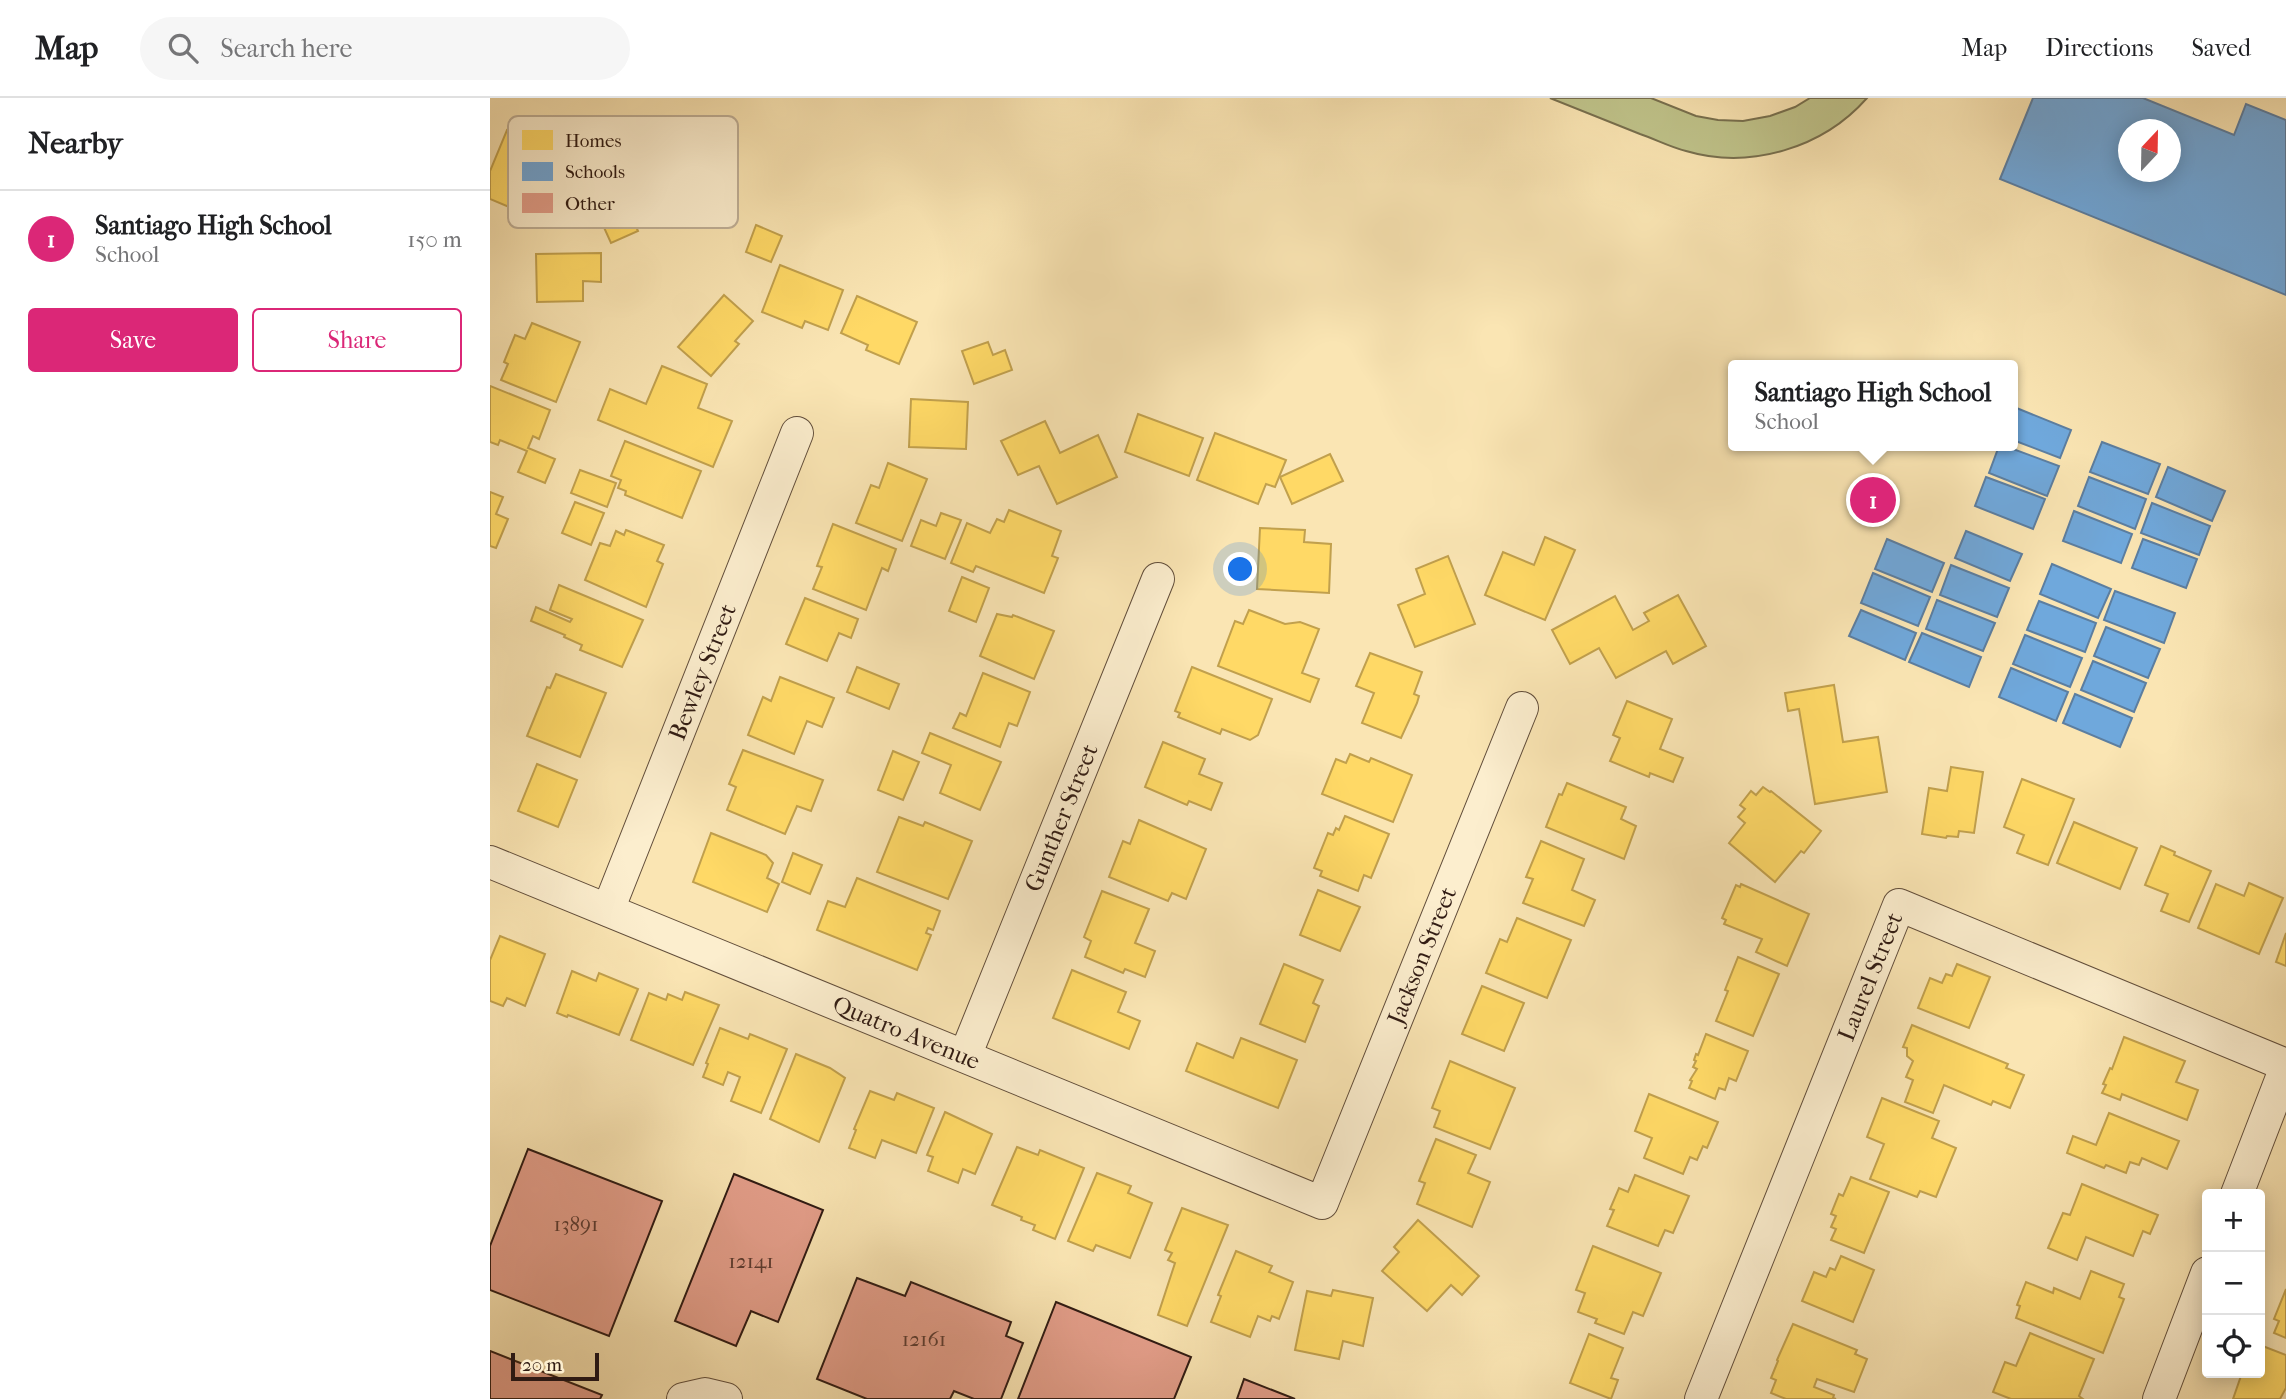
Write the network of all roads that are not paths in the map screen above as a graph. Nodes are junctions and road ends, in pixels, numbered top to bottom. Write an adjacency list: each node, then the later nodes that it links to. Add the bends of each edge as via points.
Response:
1 (797, 433): 5 (street, Bewley Street)
2 (1158, 579): 6 (street, Gunther Street)
3 (1522, 708): 9 (street, Jackson Street)
4 (490, 862): 5 (street, Quatro Avenue)
5 (608, 910): 6 (street, Quatro Avenue)
6 (965, 1056): 9 (street, Quatro Avenue)
7 (2286, 1066): 8 (street); 13 (street, Laurel Street, via 1899,905)
8 (2239, 1189)
9 (1322, 1203)
10 (2202, 1286): 14 (street)
11 (683, 1399): 12 (street, via 705,1394)
12 (726, 1399)
13 (1700, 1399)
14 (2159, 1399)

